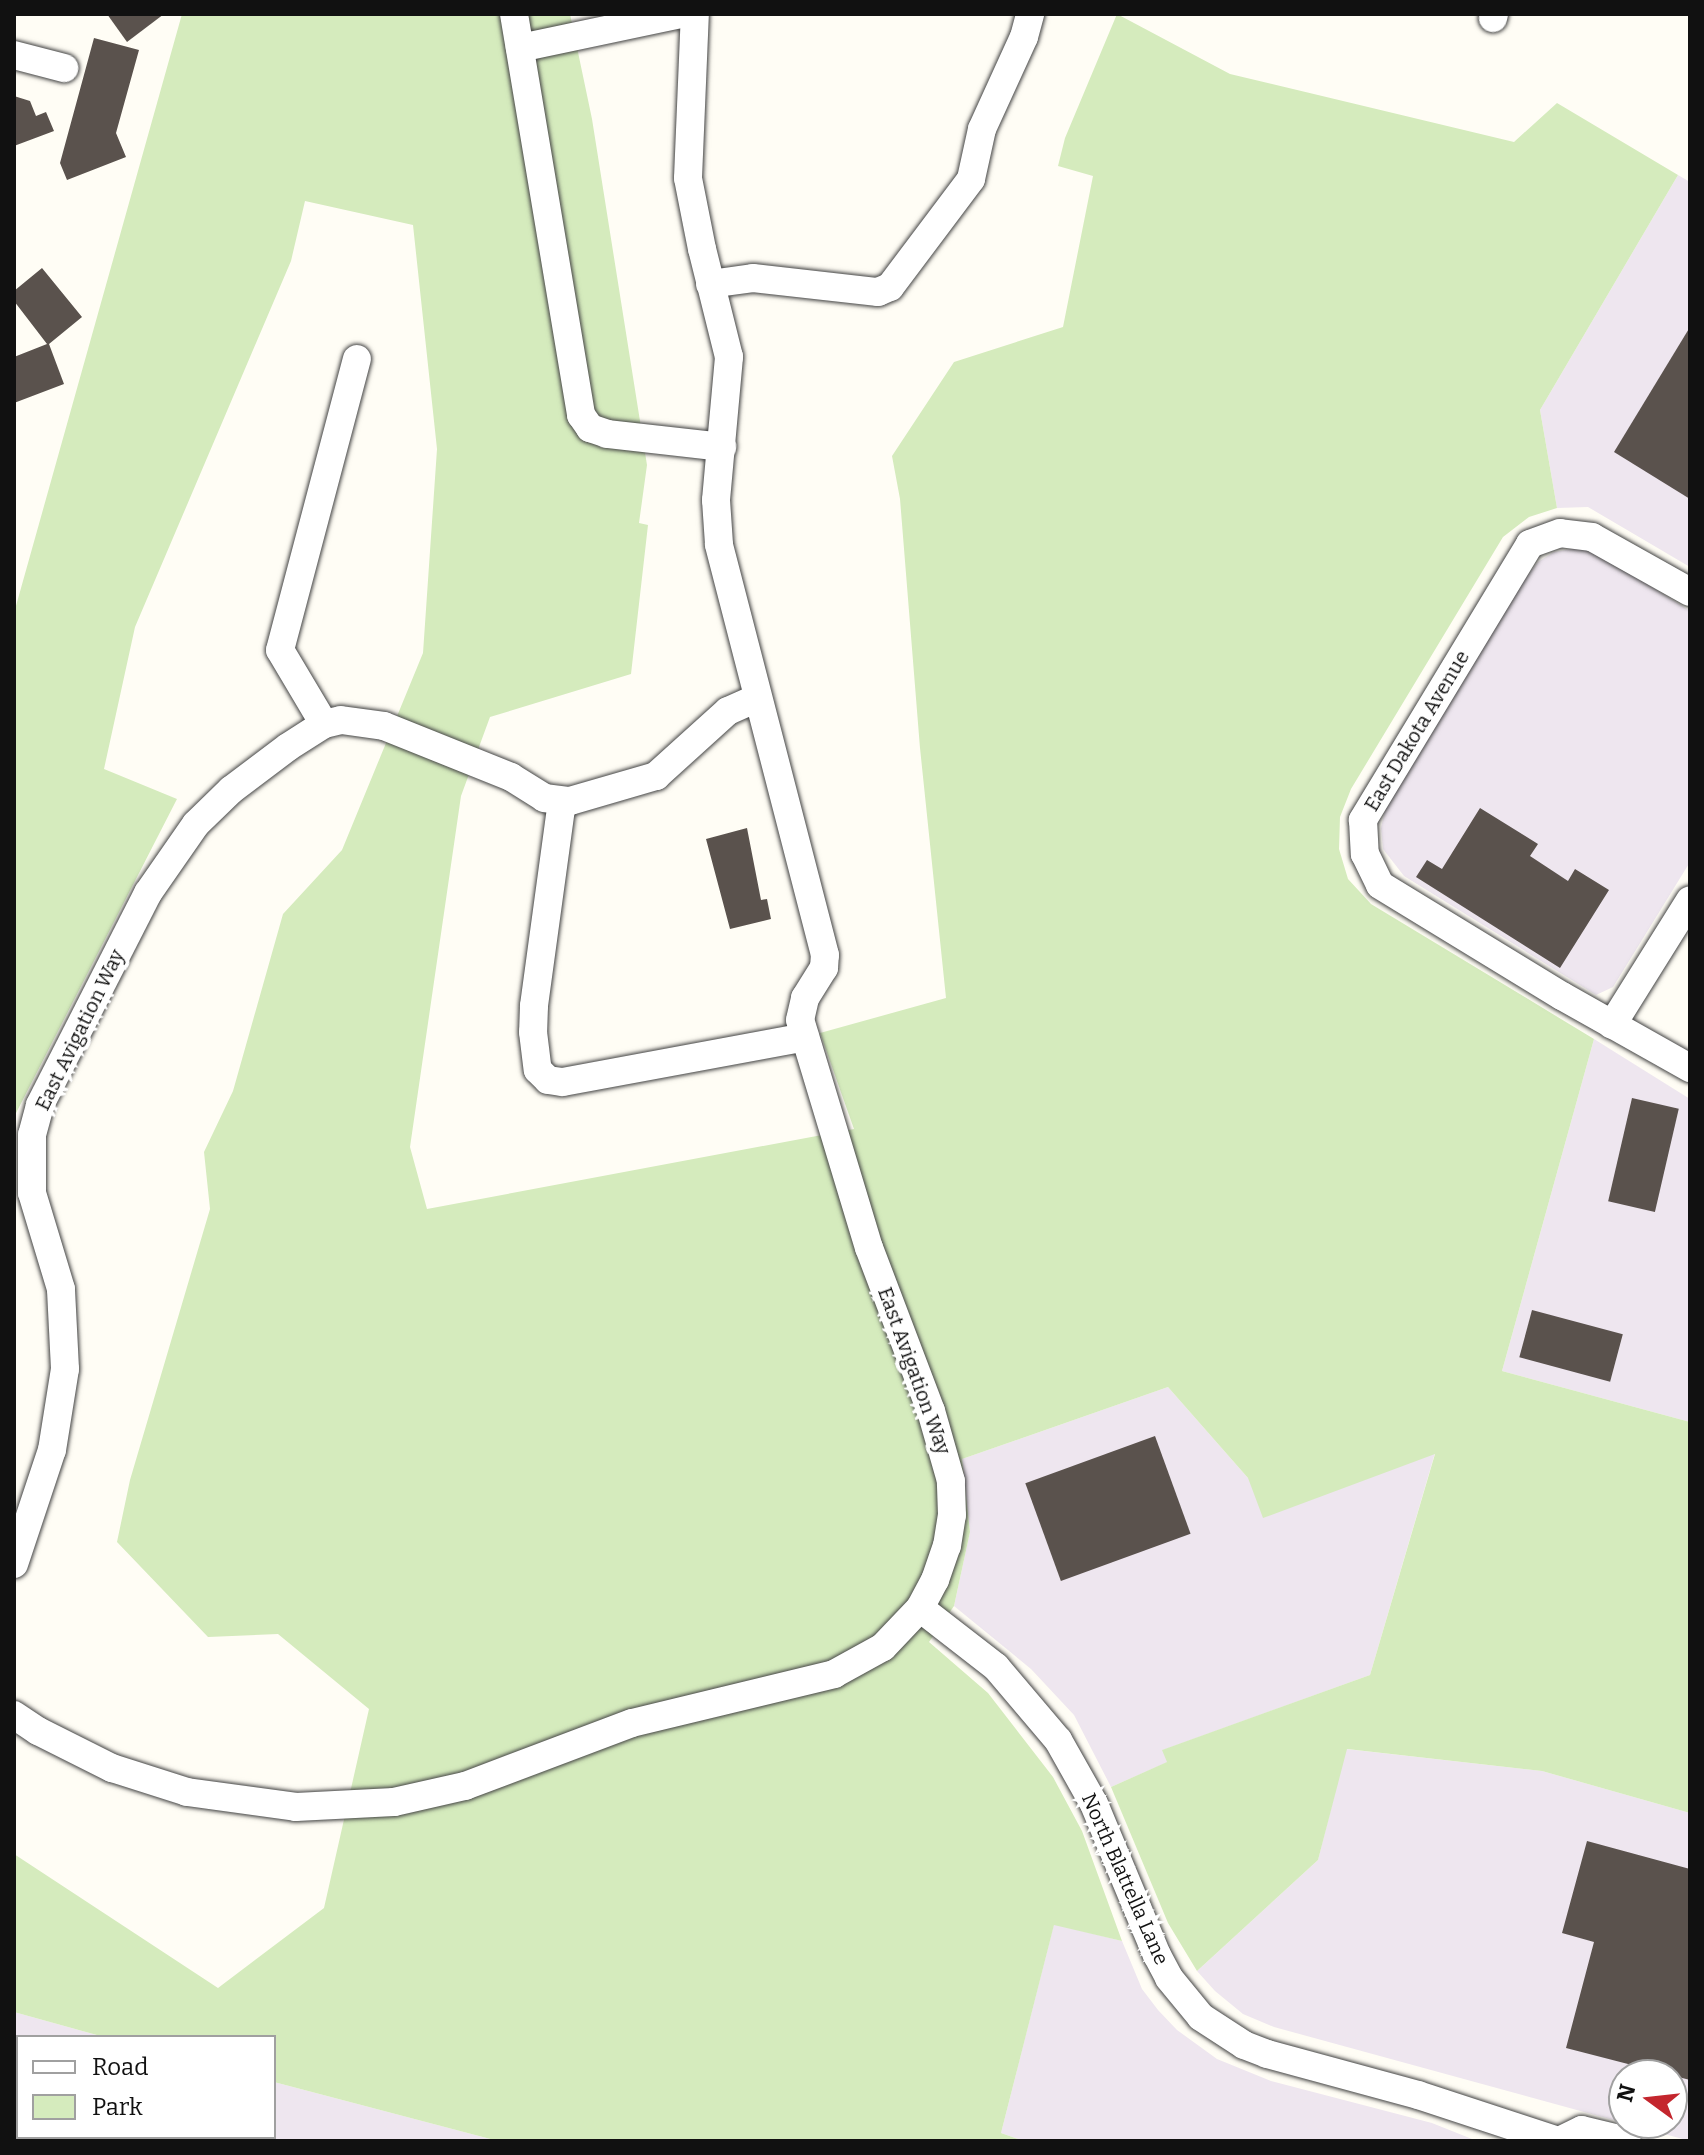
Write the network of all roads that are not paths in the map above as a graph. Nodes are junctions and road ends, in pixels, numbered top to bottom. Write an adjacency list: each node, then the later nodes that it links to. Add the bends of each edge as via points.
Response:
1 (514, 14): 5 (street)
2 (682, 14): 5 (street)
3 (695, 14): 8 (street, East Avigation Way, via 688,178)
4 (1030, 14): 8 (street, via 982,129 971,179 890,287 878,292 753,278)
5 (520, 48): 10 (street, via 581,415 590,428 607,434)
6 (14, 55): 7 (street)
7 (64, 68)
8 (710, 284): 10 (street, East Avigation Way, via 729,357)
9 (357, 359): 13 (street, via 280,650)
10 (722, 447): 12 (street, East Avigation Way, via 716,522)
11 (1690, 592): 16 (street, East Dakota Avenue, via 1592,537 1560,533 1530,544 1363,820 1365,854 1380,885)
12 (757, 698): 14 (street, via 728,711 656,776); 17 (street, East Avigation Way, via 825,955 824,968 805,998 800,1020)
13 (324, 724): 14 (street, via 341,720 384,726 478,763 544,798); 19 (street, East Avigation Way, via 231,790 169,859 40,1105 29,1163 32,1193 61,1289 65,1369 52,1450)
14 (562, 801): 17 (street, via 534,1006 538,1070 548,1080 563,1082)
15 (1690, 900): 16 (street)
16 (1612, 1025): 18 (street, East Dakota Avenue)
17 (805, 1037): 20 (street, East Avigation Way, via 869,1248 931,1411 951,1481 947,1546)
18 (1690, 1068)
19 (14, 1564)
20 (920, 1608): 21 (street, East Avigation Way, via 883,1647 834,1674 632,1723 465,1786 394,1802 296,1807 187,1792 112,1768); 22 (street, North Blattella Lane, via 996,1667 1058,1740 1094,1804 1169,1978 1201,2017 1267,2054)
21 (14, 1715)
22 (1558, 2141): 23 (street, North Blattella Lane, via 1582,2130)
23 (1627, 2141)

